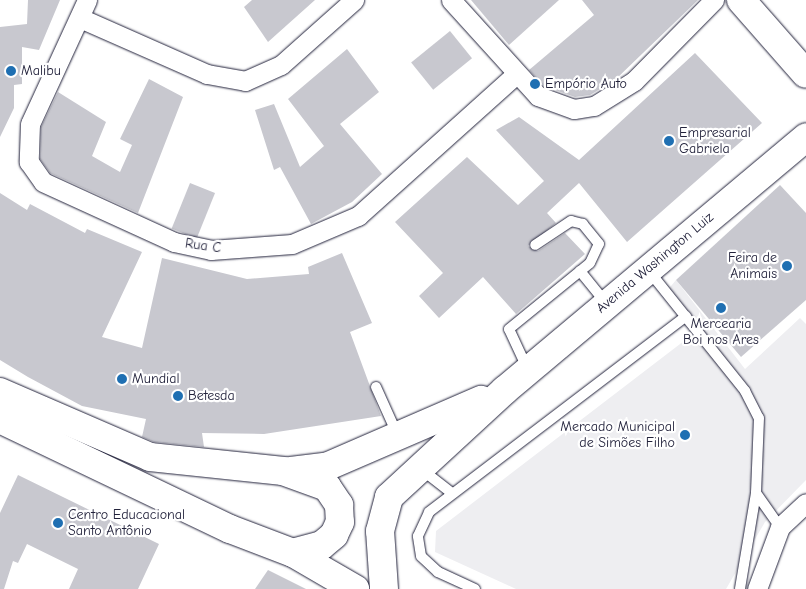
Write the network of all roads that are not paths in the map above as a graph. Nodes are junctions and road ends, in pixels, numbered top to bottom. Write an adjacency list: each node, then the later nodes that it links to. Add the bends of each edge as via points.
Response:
1 (87, 0): 6 (street, Rua C)
2 (354, 0): 6 (street, via 281,65 244,81 206,74)
3 (451, 0): 7 (street)
4 (714, 0): 7 (street, via 634,81 594,106 574,109 556,104 538,96)
5 (741, 0): 8 (main road)
6 (80, 18): 7 (street, Rua C, via 30,124 26,150 35,173 43,182 174,242 211,250 292,244 358,216)
7 (516, 74)
8 (806, 74)
9 (806, 137): 11 (main road, Avenida Washington Luiz)
10 (535, 245): 12 (lane, via 562,223 583,224 599,244 598,253)
11 (647, 269): 13 (main road, Avenida Washington Luiz); 14 (lane)
12 (580, 271): 13 (lane); 15 (lane, via 509,329)
13 (606, 304): 15 (main road, Avenida Washington Luiz)
14 (686, 316): 23 (lane); 24 (lane, via 754,403 759,418)
15 (528, 371): 17 (main road, Avenida Washington Luiz)
16 (376, 386): 20 (lane)
17 (505, 390): 20 (main road, Avenida Washington Luiz); 21 (main road, Avenida Washington Luiz)
18 (0, 392): 22 (main road, via 150,457)
19 (0, 419): 27 (main road, via 230,529)
20 (398, 437): 21 (main road); 22 (main road, Avenida Washington Luiz, via 326,467)
21 (427, 458): 23 (lane); 29 (main road, Avenida Washington Luiz, via 389,497 380,531)
22 (283, 471): 27 (main road, via 327,487 339,505 340,522 334,535 322,545)
23 (452, 493): 30 (lane, via 422,523 418,536 421,556 438,572)
24 (756, 493): 26 (lane); 31 (lane)
25 (806, 503): 26 (street)
26 (780, 528): 32 (street)
27 (293, 553): 28 (main road)
28 (355, 589)
29 (384, 589)
30 (475, 589)
31 (740, 589)
32 (758, 589)

